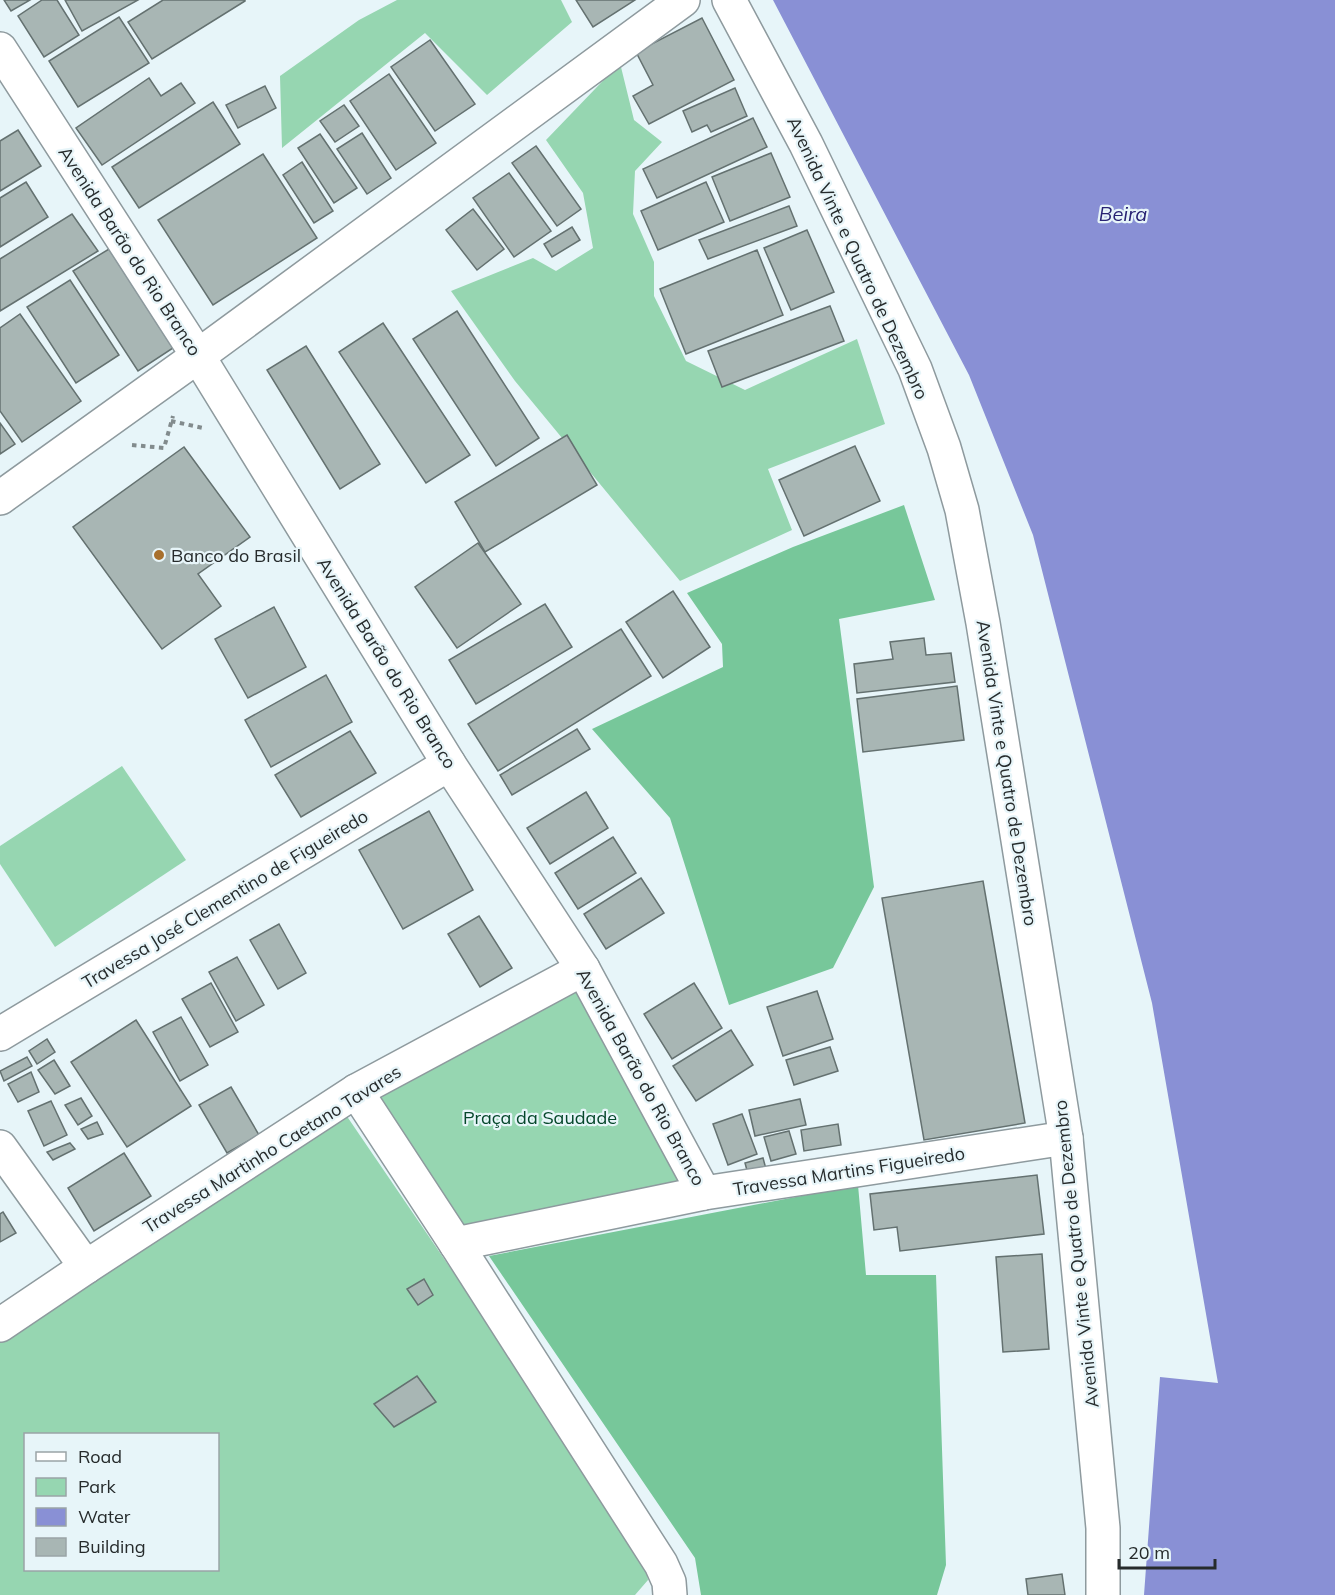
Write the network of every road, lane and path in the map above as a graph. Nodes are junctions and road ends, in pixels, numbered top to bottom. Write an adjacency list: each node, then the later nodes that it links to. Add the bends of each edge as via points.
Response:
1 (683, 0): 4 (street)
2 (729, 0): 14 (street, Avenida Vinte e Quatro de Dezembro, via 806,144 915,369 944,448 962,510 983,623)
3 (0, 49): 4 (street, Avenida Barão do Rio Branco)
4 (198, 356): 9 (street); 10 (street, Avenida Barão do Rio Branco)
5 (174, 412): 6 (path)
6 (171, 421): 7 (path); 8 (path, via 164,448)
7 (205, 429)
8 (128, 444)
9 (0, 498)
10 (449, 764): 11 (street, Avenida Barão do Rio Branco); 12 (street, Travessa José Clementino de Figueiredo)
11 (583, 969): 13 (street, Travessa Martinho Caetano Tavares); 16 (street, Avenida Barão do Rio Branco)
12 (0, 1034)
13 (356, 1092): 17 (street); 18 (street, Travessa Martinho Caetano Tavares)
14 (1066, 1138): 16 (street, Travessa Martins Figueiredo); 21 (street, Avenida Vinte e Quatro de Dezembro, via 1103,1528)
15 (0, 1147): 18 (street)
16 (704, 1193): 17 (street, Travessa Martins Figueiredo)
17 (456, 1244): 20 (street, via 661,1564)
18 (86, 1267): 19 (street, Travessa Martinho Caetano Tavares)
19 (0, 1325)
20 (670, 1595)
21 (1103, 1595)

